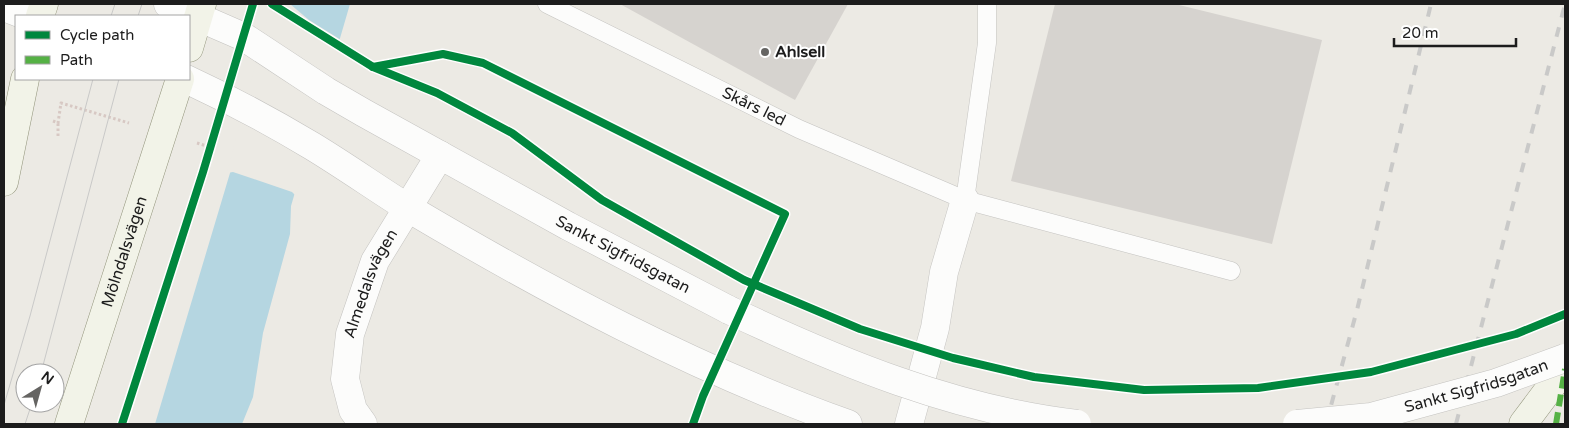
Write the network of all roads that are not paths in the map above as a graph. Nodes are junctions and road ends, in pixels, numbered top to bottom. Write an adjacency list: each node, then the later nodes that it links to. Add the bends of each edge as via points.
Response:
1 (168, 4): 5 (street, Sankt Sigfridsgatan)
2 (547, 4): 13 (lane, Skårs led, via 799,130)
3 (987, 4): 13 (lane, via 986,43)
4 (4, 7): 6 (street)
5 (200, 10): 7 (main road); 11 (street, Sankt Sigfridsgatan, via 326,91)
6 (24, 15)
7 (190, 45)
8 (25, 80): 12 (main road)
9 (180, 80): 19 (main road, Mölndalsvägen)
10 (188, 80): 14 (street, via 311,146)
11 (440, 155): 14 (street, Almedalsvägen); 22 (street, Sankt Sigfridsgatan, bridge, via 729,310 816,351 926,392 1043,420)
12 (4, 182)
13 (965, 200): 15 (lane, Skårs led); 21 (street, via 944,272 935,328)
14 (408, 208): 18 (street, Almedalsvägen, via 375,261 350,334 345,378); 20 (street, via 573,300 701,366)
15 (1231, 271)
16 (1565, 358): 23 (street, Sankt Sigfridsgatan, bridge, via 1496,383 1371,417)
17 (1565, 368): 24 (main road, Sankt Sigfridsgatan)
18 (351, 419)
19 (70, 424)
20 (848, 424)
21 (909, 424)
22 (1077, 424)
23 (1297, 424)
24 (1523, 424)

